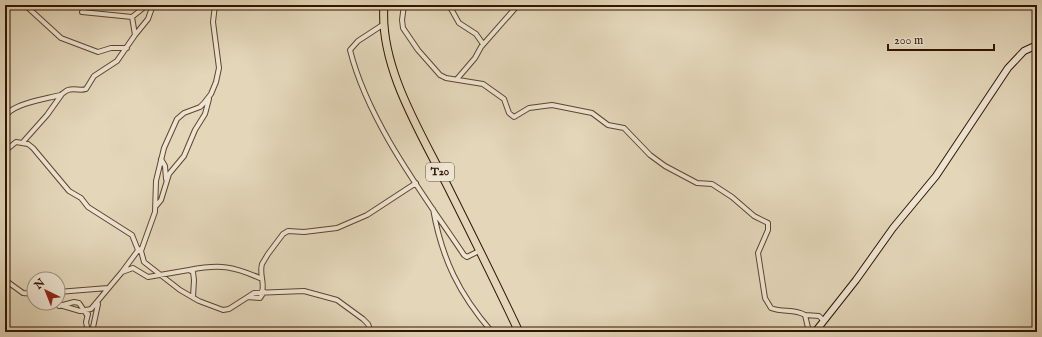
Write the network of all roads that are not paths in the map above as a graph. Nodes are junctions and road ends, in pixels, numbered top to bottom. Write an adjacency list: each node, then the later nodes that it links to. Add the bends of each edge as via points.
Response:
1 (25, 5): 15 (street, via 65,40 98,52 111,48)
2 (147, 5): 10 (street)
3 (153, 5): 12 (street, via 148,19)
4 (215, 5): 18 (street, via 213,22 219,68)
5 (384, 5): 11 (main road, T20)
6 (404, 5): 16 (street, via 402,23 413,43 443,78)
7 (441, 5): 13 (street, via 450,7 459,23 476,34)
8 (518, 5): 13 (street)
9 (82, 12): 10 (street)
10 (132, 17): 12 (street)
11 (384, 24): 24 (street, via 358,41 350,50 372,109); 29 (main road, T20, via 385,38 401,90)
12 (135, 35): 15 (street)
13 (483, 44): 16 (street)
14 (1037, 45): 47 (street, via 1024,51 1008,68 936,176 893,228)
15 (127, 48): 17 (street, via 117,61 94,76 86,89 70,89)
16 (457, 79): 46 (street, via 483,84 504,99 509,113 514,117 529,108 545,105 595,114 608,125 627,130 650,155 665,166 697,183 712,184 732,197 754,216 768,223 768,230 758,253 768,304 776,310 794,310)
17 (62, 94): 19 (street, via 10,109); 20 (street, via 48,115)
18 (209, 97): 22 (street, via 200,107 184,113 178,119); 23 (street, via 205,114 186,152)
19 (5, 120)
20 (23, 142): 21 (street, via 16,142); 28 (street, via 33,148 69,191 132,235)
21 (5, 150)
22 (161, 158): 23 (street); 25 (street, via 156,181)
23 (166, 181): 25 (street, via 161,200)
24 (416, 183): 26 (street); 35 (street, via 367,215 337,228 285,233 266,257 260,269)
25 (156, 207): 27 (street)
26 (433, 207): 29 (street, via 464,255 467,257); 51 (street, via 443,249 454,279 466,300)
27 (142, 246): 28 (street); 31 (street, via 140,251)
28 (138, 250): 30 (street)
29 (479, 251): 52 (main road, T20)
30 (135, 254): 31 (street); 33 (street)
31 (144, 262): 34 (street)
32 (189, 270): 34 (street); 35 (street, via 211,265 241,270); 42 (street, via 194,276)
33 (122, 272): 34 (street, via 133,268 148,277); 37 (street)
34 (160, 276): 42 (street)
35 (262, 279): 39 (street)
36 (5, 280): 40 (street)
37 (108, 288): 38 (street); 41 (street)
38 (66, 291)
39 (263, 292): 42 (street, via 260,298 247,297 226,310); 50 (street, via 304,291 333,298 363,319)
40 (26, 293)
41 (100, 297): 45 (street); 49 (street)
42 (193, 297)
43 (66, 304): 45 (street, via 79,303)
44 (66, 308): 45 (street)
45 (86, 313): 48 (street)
46 (805, 315): 47 (street, via 819,316); 53 (street)
47 (824, 321): 54 (street)
48 (88, 332)
49 (92, 332)
50 (371, 332)
51 (492, 332)
52 (518, 332)
53 (809, 332)
54 (815, 332)

